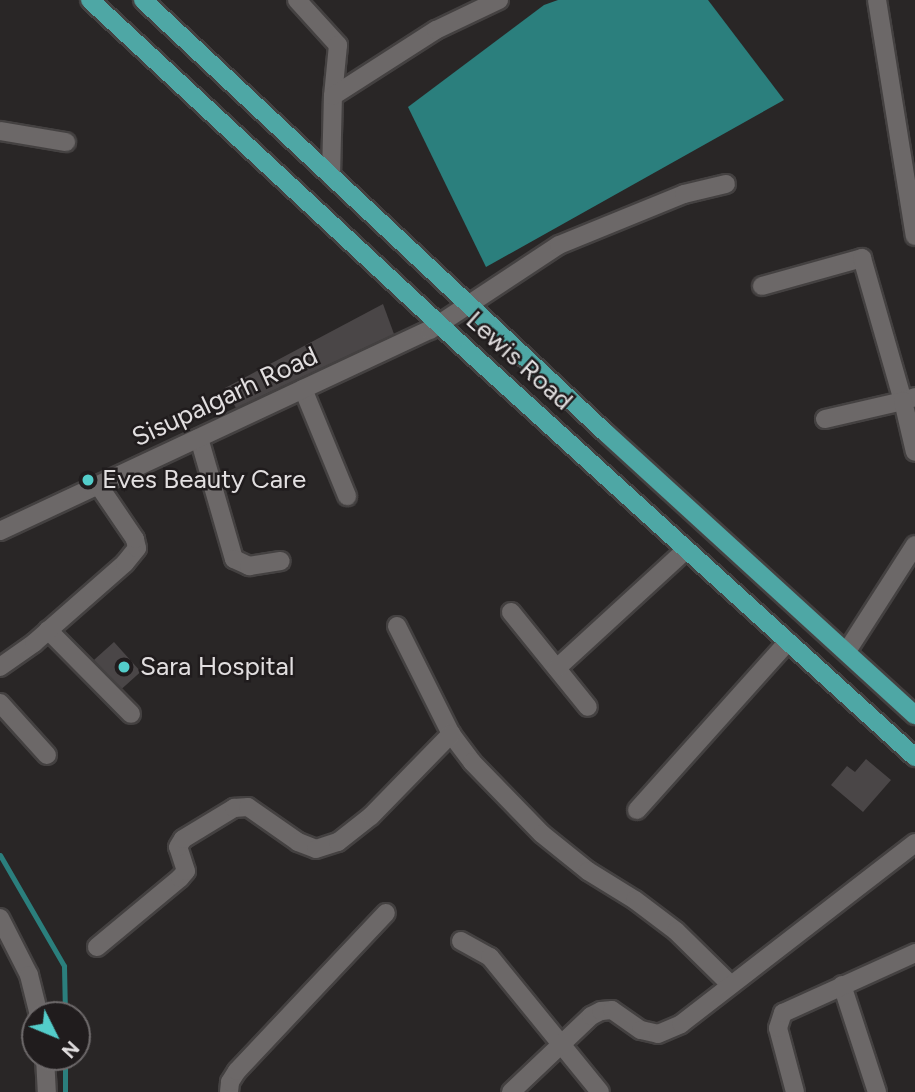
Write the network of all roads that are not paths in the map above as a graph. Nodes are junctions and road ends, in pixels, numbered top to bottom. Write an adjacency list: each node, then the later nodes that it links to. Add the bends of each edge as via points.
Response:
1 (90, 0): 14 (main road, Lewis Road)
2 (143, 0): 9 (main road, Lewis Road)
3 (297, 0): 6 (street, via 338,45)
4 (499, 0): 6 (street, via 436,30)
5 (877, 0): 11 (street)
6 (333, 96): 9 (street)
7 (0, 131): 8 (street)
8 (66, 142)
9 (331, 176): 13 (main road, Lewis Road)
10 (726, 184): 13 (street, Sisupalgarh Road, via 684,194 559,245)
11 (915, 236)
12 (762, 286): 16 (street, via 862,258)
13 (470, 306): 14 (street, Sisupalgarh Road); 30 (main road, Lewis Road)
14 (440, 325): 15 (street, Sisupalgarh Road); 24 (main road, Lewis Road)
15 (303, 389): 18 (street, Sisupalgarh Road); 21 (street)
16 (909, 399): 17 (street); 19 (street)
17 (825, 419)
18 (200, 438): 20 (street, Sisupalgarh Road); 25 (street, via 234,559 249,566)
19 (915, 452)
20 (99, 486): 22 (street, Sisupalgarh Road); 28 (street, via 137,548)
21 (347, 496)
22 (0, 531)
23 (915, 545): 30 (street)
24 (686, 550): 29 (main road, Lewis Road); 32 (street)
25 (281, 561)
26 (511, 612): 32 (street)
27 (397, 626): 38 (street)
28 (48, 630): 31 (street); 36 (street)
29 (788, 642): 33 (main road, Lewis Road); 41 (street)
30 (847, 651): 33 (main road); 37 (main road, Lewis Road)
31 (0, 667)
32 (557, 668): 35 (street)
33 (825, 676): 40 (main road, Lewis Road)
34 (0, 703): 39 (street)
35 (588, 707)
36 (131, 714)
37 (915, 715)
38 (451, 734): 46 (street, via 399,789 338,842 316,849 298,842 248,807 234,808 183,839 178,847 186,870 180,878); 48 (street, via 542,834 587,871 676,931)
39 (47, 755)
40 (915, 757)
41 (637, 810)
42 (915, 843): 48 (street)
43 (386, 913): 55 (street, via 237,1071)
44 (0, 918): 50 (street, via 29,975)
45 (461, 941): 51 (street, via 490,957)
46 (97, 947)
47 (915, 953): 49 (street)
48 (731, 985): 51 (street, via 681,1024 658,1034 641,1030 612,1010 601,1011)
49 (842, 985): 57 (street, via 799,1004 779,1019); 58 (street)
50 (36, 1001)
51 (560, 1044): 53 (street); 56 (street)
52 (46, 1071): 54 (street)
53 (521, 1088)
54 (47, 1092)
55 (229, 1092)
56 (600, 1092)
57 (795, 1092)
58 (877, 1092)

